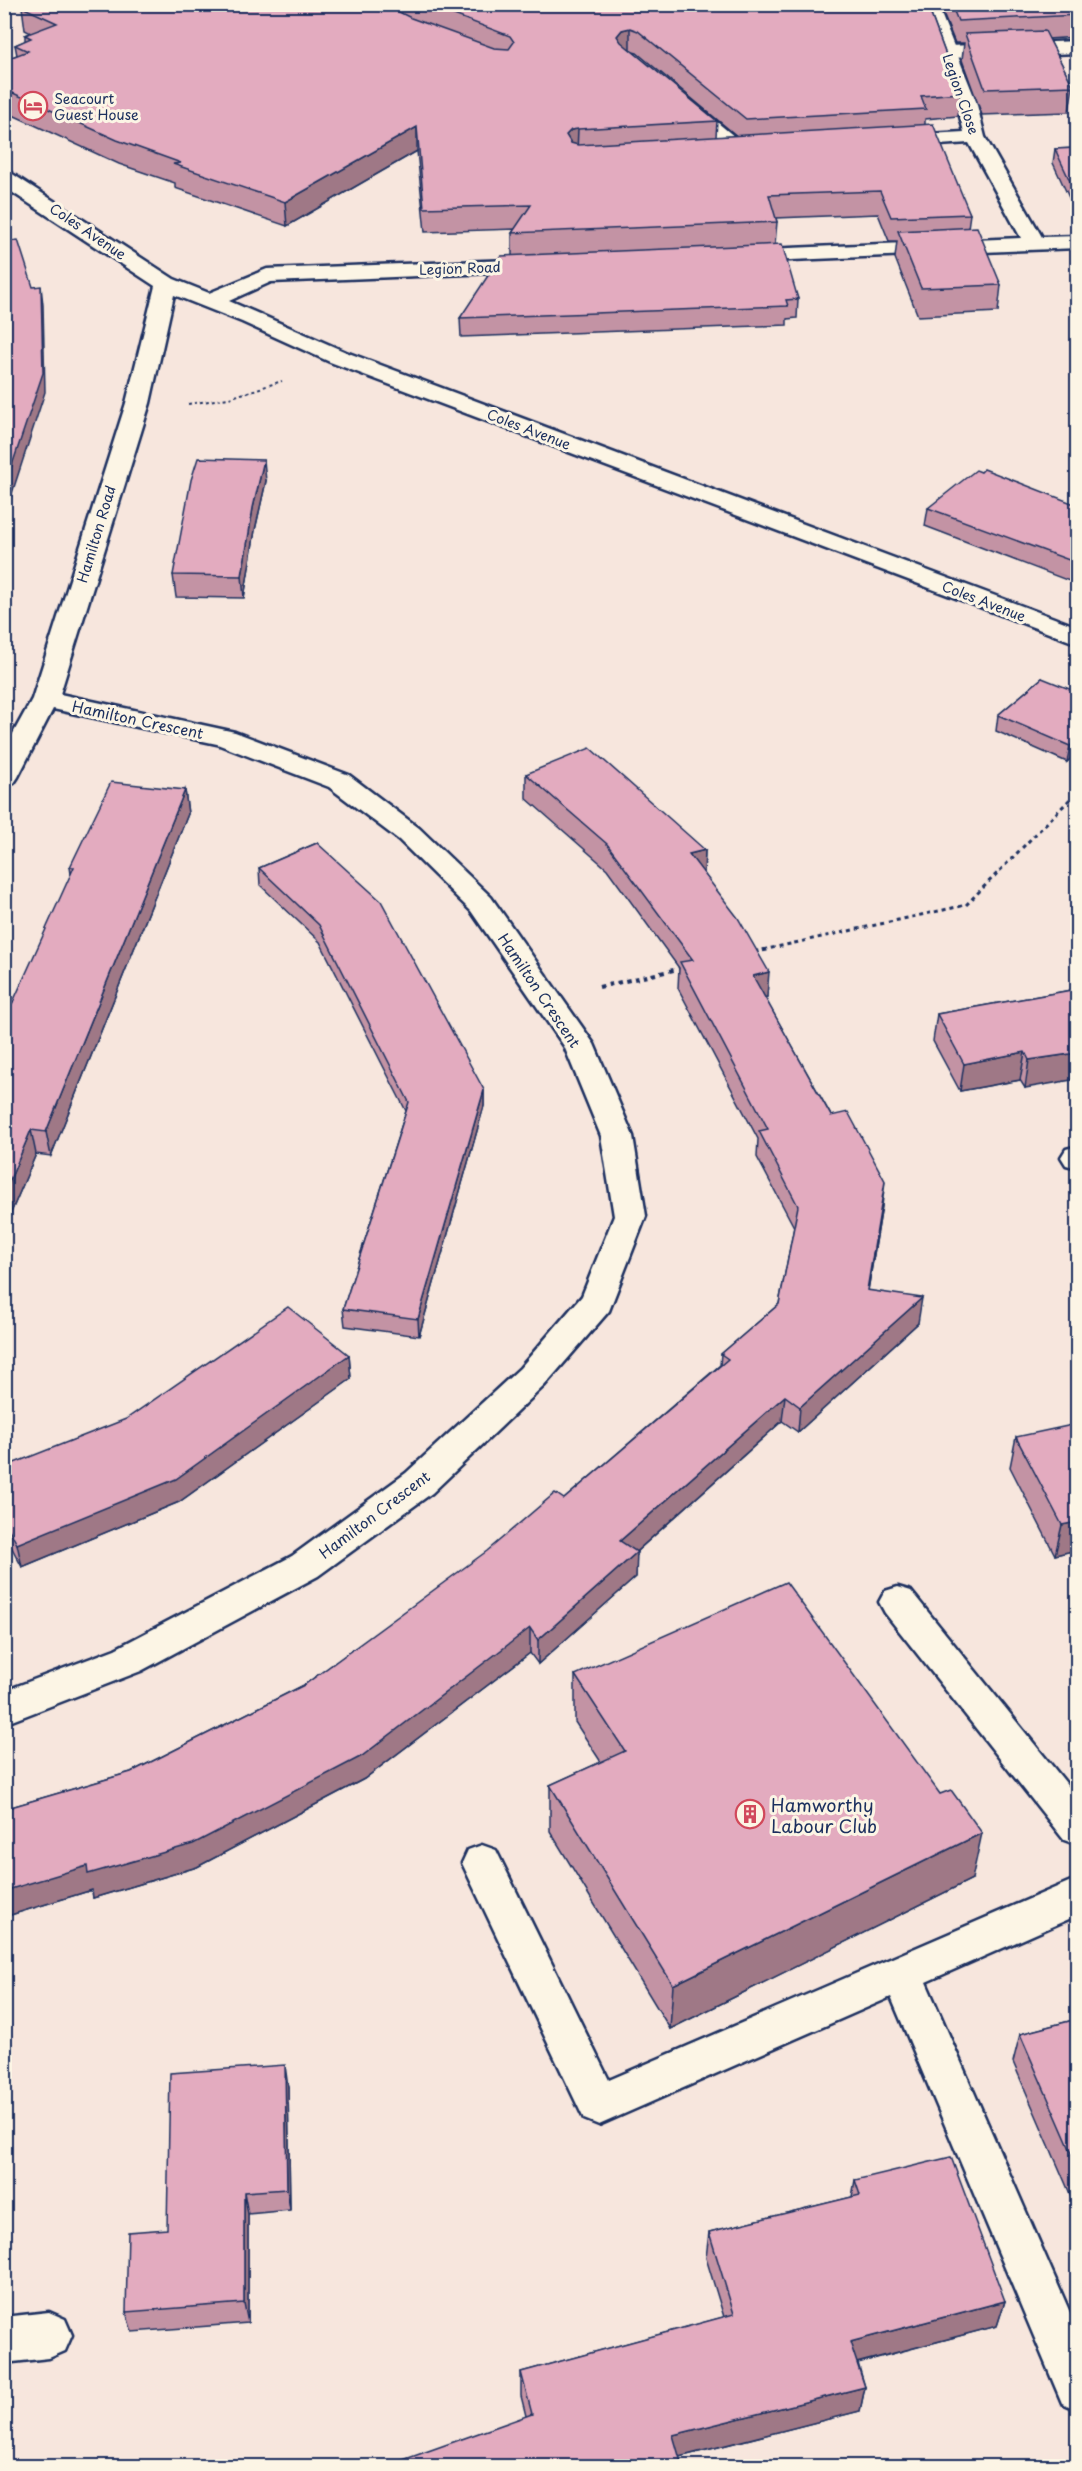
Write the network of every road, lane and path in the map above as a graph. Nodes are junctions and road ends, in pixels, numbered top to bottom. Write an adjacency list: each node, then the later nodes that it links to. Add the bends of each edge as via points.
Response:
1 (928, 4): 3 (street, Legion Close)
2 (1077, 47): 3 (street)
3 (948, 52): 5 (street, Legion Close)
4 (663, 87): 8 (street)
5 (975, 137): 6 (street); 12 (street, Legion Close)
6 (869, 143)
7 (763, 150): 8 (street)
8 (740, 151): 9 (street)
9 (710, 153)
10 (4, 177): 15 (street, Coles Avenue)
11 (1077, 242): 12 (street)
12 (1035, 243): 13 (street)
13 (717, 257)
14 (563, 264): 16 (street, Legion Road, via 267,276)
15 (166, 284): 16 (street, Coles Avenue); 18 (street, Hamilton Road, via 138,403)
16 (208, 302): 17 (street, Coles Avenue, via 338,357)
17 (1077, 636)
18 (45, 699): 19 (street, Hamilton Road); 23 (street, Hamilton Crescent, via 225,738 339,781 409,834 481,904)
19 (4, 777)
20 (1077, 791): 21 (path, via 966,905)
21 (746, 954)
22 (687, 967): 23 (path)
23 (548, 998): 25 (street, Hamilton Crescent, via 579,1044 617,1136 630,1216 597,1302 532,1377 419,1483 305,1566 128,1660)
24 (898, 1602): 26 (street)
25 (4, 1708)
26 (1077, 1828)
27 (482, 1863): 29 (street, via 599,2105)
28 (1077, 1896): 29 (street)
29 (902, 1974): 32 (street)
30 (49, 2335): 31 (street)
31 (4, 2340)
32 (1077, 2387)

